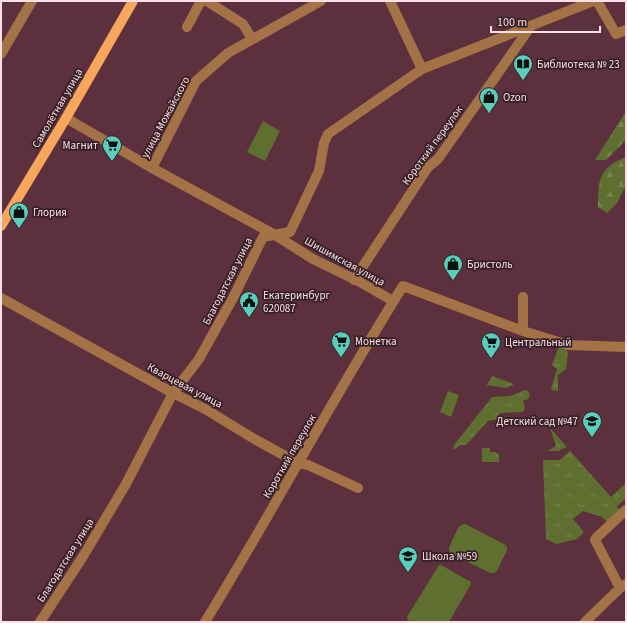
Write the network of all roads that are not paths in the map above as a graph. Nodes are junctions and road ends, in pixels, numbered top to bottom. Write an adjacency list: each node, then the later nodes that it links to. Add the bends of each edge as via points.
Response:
1 (32, 1): 13 (street)
2 (133, 1): 15 (main road, Самолётная улица)
3 (201, 1): 9 (street)
4 (207, 1): 12 (street, via 243,24)
5 (321, 1): 12 (street, улица Можайского)
6 (390, 1): 14 (street)
7 (592, 1): 10 (street, Благодатская улица)
8 (597, 1): 11 (street, via 616,34)
9 (187, 26)
10 (531, 26): 14 (street, Благодатская улица); 19 (street, Короткий переулок, via 438,159 428,167)
11 (626, 30)
12 (252, 39): 16 (street, улица Можайского, via 228,53 196,81)
13 (1, 54)
14 (422, 69): 18 (street, Благодатская улица, via 328,134 319,171 290,232)
15 (66, 118): 16 (street, Шишимская улица); 17 (main road, Самолётная улица)
16 (152, 168): 18 (street, Шишимская улица)
17 (1, 226)
18 (275, 236): 19 (street, Шишимская улица); 25 (street, Благодатская улица, via 263,237 199,359)
19 (354, 280): 22 (street, Шишимская улица)
20 (524, 297): 23 (street)
21 (1, 298): 25 (street, Кварцевая улица)
22 (393, 301): 23 (street, via 403,286); 26 (street, Короткий переулок)
23 (523, 331): 24 (street, via 568,345)
24 (626, 347)
25 (173, 393): 26 (street, Кварцевая улица, via 205,408); 30 (street, Благодатская улица, via 126,484)
26 (298, 463): 27 (street, Кварцевая улица); 31 (street, Короткий переулок)
27 (358, 488)
28 (626, 510): 29 (street, via 595,540)
29 (623, 586): 32 (street)
30 (40, 622)
31 (206, 622)
32 (586, 622)

